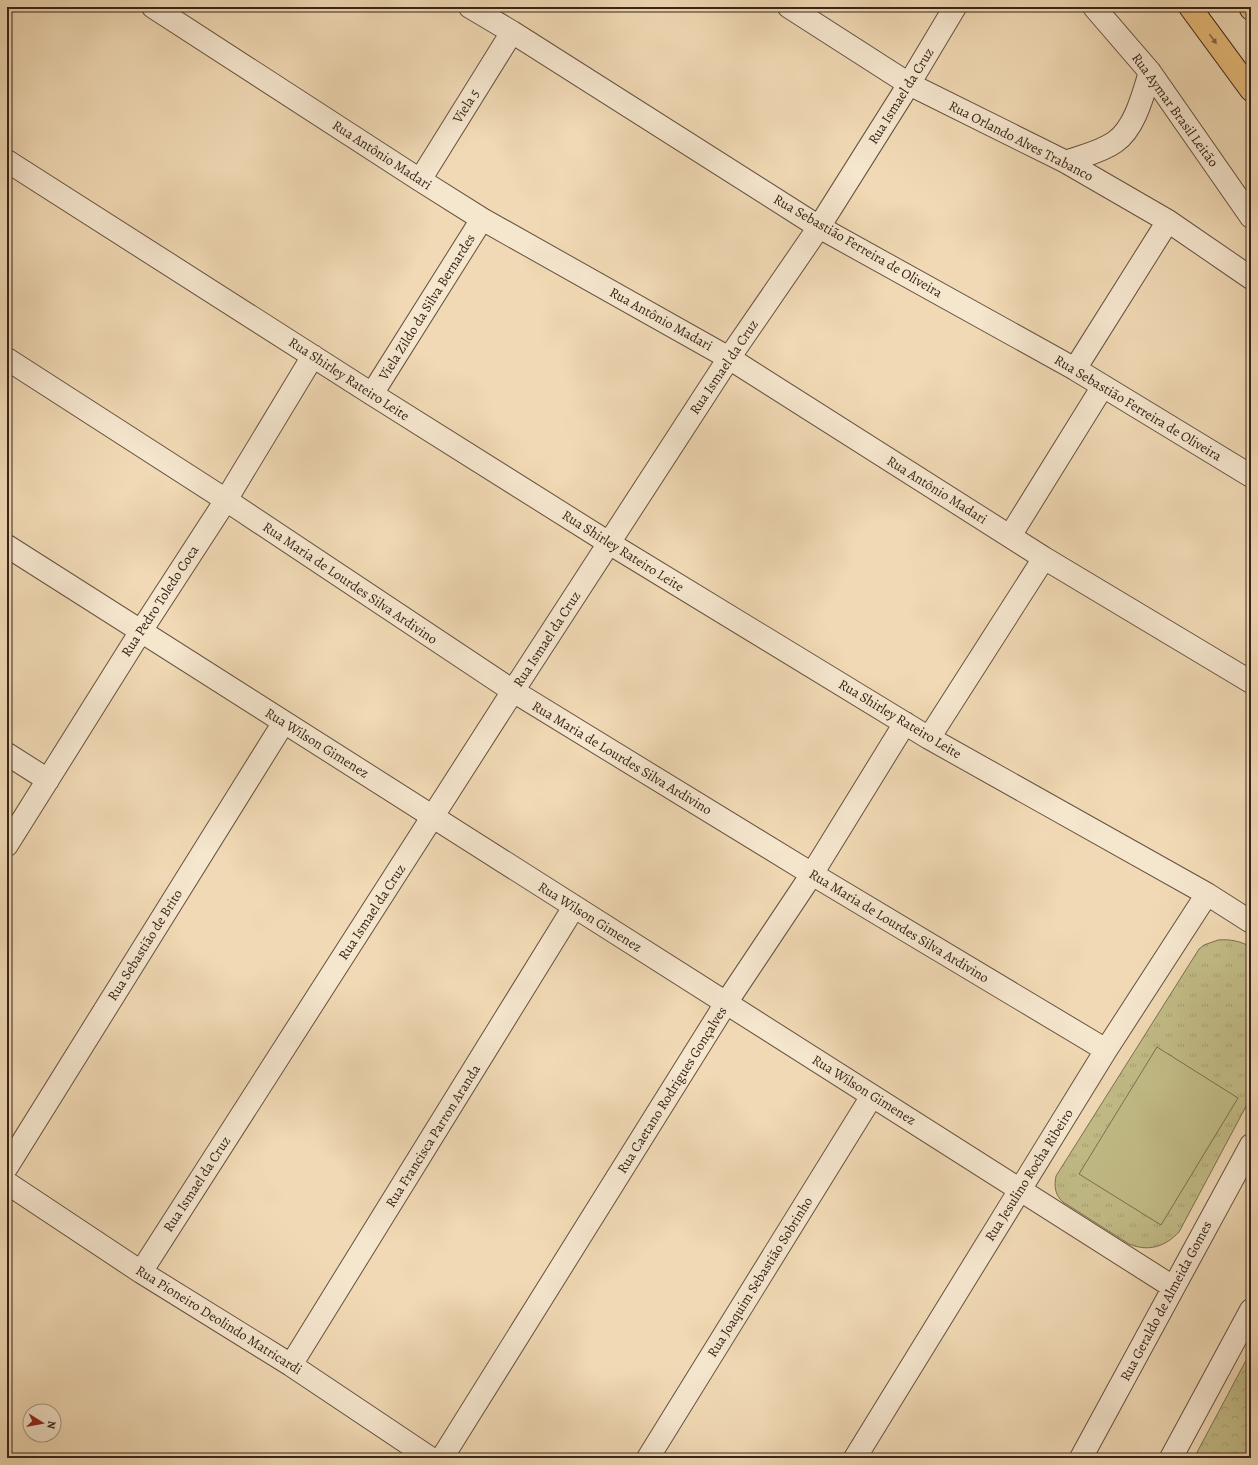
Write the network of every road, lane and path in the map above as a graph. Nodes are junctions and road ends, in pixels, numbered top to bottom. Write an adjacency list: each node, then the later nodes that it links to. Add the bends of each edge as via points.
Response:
1 (153, 7): 13 (street, Rua Antônio Madari)
2 (789, 7): 9 (street, Rua Orlando Alves Trabanco)
3 (955, 7): 9 (street, Rua Ismael da Cruz)
4 (1094, 7): 8 (street, Rua Aymar Brasil Leitão)
5 (1190, 7): 10 (main road, one-way to 10)
6 (478, 9): 7 (street, Rua Sebastião Ferreira de Oliveira)
7 (512, 32): 13 (street, Viela 5); 17 (street, Rua Sebastião Ferreira de Oliveira)
8 (1150, 72): 12 (street, via 1142,99 1124,134 1115,143 1099,151); 14 (street, Rua Aymar Brasil Leitão)
9 (909, 84): 12 (street, Rua Orlando Alves Trabanco); 17 (street, Rua Ismael da Cruz)
10 (1251, 90)
11 (7, 161): 19 (street, Rua Shirley Rateiro Leite)
12 (1066, 162): 16 (street, Rua Orlando Alves Trabanco)
13 (420, 180): 15 (street, Rua Antônio Madari)
14 (1251, 217)
15 (482, 219): 20 (street, Rua Antônio Madari); 24 (street, Viela Zildo da Silva Bernardes)
16 (1168, 221): 18 (street, Rua Orlando Alves Trabanco); 22 (street)
17 (819, 227): 20 (street, Rua Ismael da Cruz); 22 (street, Rua Sebastião Ferreira de Oliveira)
18 (1251, 278)
19 (313, 356): 24 (street, Rua Shirley Rateiro Leite); 26 (street, Rua Pedro Toledo Coca)
20 (729, 358): 27 (street, Rua Antônio Madari); 28 (street, Rua Ismael da Cruz)
21 (7, 359): 26 (street, Rua Maria de Lourdes Silva Ardivino)
22 (1075, 369): 23 (street, Rua Sebastião Ferreira de Oliveira)
23 (1103, 386): 25 (street, Rua Sebastião Ferreira de Oliveira); 27 (street)
24 (372, 394): 28 (street, Rua Shirley Rateiro Leite)
25 (1251, 476)
26 (226, 500): 31 (street, Rua Pedro Toledo Coca); 33 (street, Rua Maria de Lourdes Silva Ardivino)
27 (1010, 536): 30 (street, Rua Antônio Madari)
28 (610, 543): 33 (street, Rua Ismael da Cruz); 35 (street, Rua Shirley Rateiro Leite)
29 (7, 546): 31 (street, Rua Wilson Gimenez)
30 (1044, 558): 32 (street, Rua Antônio Madari); 36 (street)
31 (141, 631): 34 (street, Rua Wilson Gimenez); 38 (street, Rua Pedro Toledo Coca)
32 (1251, 682)
33 (513, 691): 39 (street, Rua Ismael da Cruz); 41 (street, Rua Maria de Lourdes Silva Ardivino)
34 (284, 722): 39 (street, Rua Wilson Gimenez); 49 (street, Rua Sebastião de Brito)
35 (905, 724): 36 (street, Rua Shirley Rateiro Leite); 41 (street, Rua Caetano Rodrigues Gonçalves)
36 (930, 738): 42 (street, Rua Shirley Rateiro Leite)
37 (7, 754): 38 (street)
38 (48, 780): 40 (street, Rua Pedro Toledo Coca)
39 (433, 816): 43 (street, Rua Wilson Gimenez); 52 (street, Rua Ismael da Cruz)
40 (7, 846)
41 (812, 874): 45 (street, Rua Caetano Rodrigues Gonçalves); 46 (street, Rua Maria de Lourdes Silva Ardivino)
42 (1207, 894): 44 (street, Rua Shirley Rateiro Leite); 46 (street, Rua Jesulino Rocha Ribeiro)
43 (574, 906): 45 (street, Rua Wilson Gimenez); 55 (street, Rua Francisca Parron Aranda)
44 (1251, 922)
45 (726, 1003): 47 (street, Rua Wilson Gimenez); 57 (street, Rua Caetano Rodrigues Gonçalves)
46 (1106, 1050): 51 (street, Rua Jesulino Rocha Ribeiro)
47 (872, 1096): 51 (street, Rua Wilson Gimenez); 58 (street, Rua Joaquim Sebastião Sobrinho)
48 (1251, 1145): 53 (street, Rua Geraldo de Almeida Gomes)
49 (7, 1168)
50 (7, 1183): 52 (street, Rua Pioneiro Deolindo Matricardi)
51 (1020, 1190): 53 (street, Rua Wilson Gimenez); 59 (street, Rua Jesulino Rocha Ribeiro)
52 (141, 1272): 55 (street, Rua Pioneiro Deolindo Matricardi)
53 (1173, 1287): 60 (street, Rua Geraldo de Almeida Gomes)
54 (1251, 1310): 61 (street)
55 (291, 1365): 56 (street, Rua Pioneiro Deolindo Matricardi)
56 (430, 1458)
57 (442, 1458)
58 (648, 1458)
59 (855, 1458)
60 (1081, 1458)
61 (1171, 1458)

